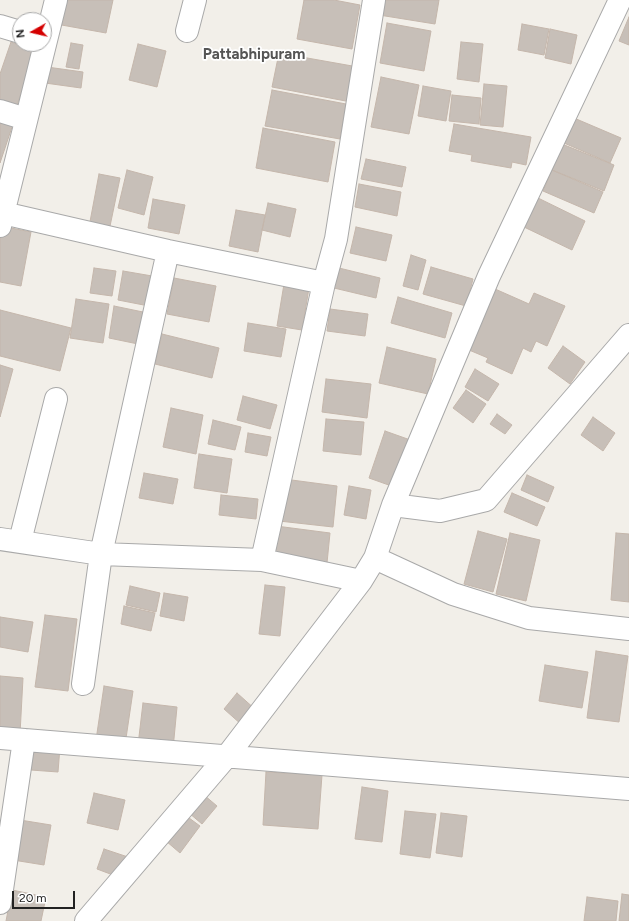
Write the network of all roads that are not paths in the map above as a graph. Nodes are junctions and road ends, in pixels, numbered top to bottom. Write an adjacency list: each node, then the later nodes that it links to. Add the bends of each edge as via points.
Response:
1 (56, 0): 5 (street)
2 (195, 0): 8 (street)
3 (374, 0): 14 (street, via 336,239)
4 (620, 0): 18 (street, via 489,276)
5 (52, 15)
6 (0, 26): 7 (street)
7 (12, 30)
8 (187, 31)
9 (42, 52): 11 (street)
10 (0, 111): 11 (street)
11 (26, 119): 12 (street)
12 (2, 219): 13 (street)
13 (168, 250): 14 (street); 20 (street)
14 (324, 283): 22 (street)
15 (629, 335): 16 (street)
16 (620, 361): 18 (street, via 486,500 440,511)
17 (56, 399): 19 (street)
18 (393, 504): 21 (street)
19 (10, 540): 20 (street)
20 (100, 554): 22 (street); 25 (street)
21 (375, 558): 23 (street); 24 (street, via 453,594 529,618)
22 (262, 560): 23 (street)
23 (361, 581): 28 (street)
24 (629, 629)
25 (82, 684)
26 (0, 738): 27 (street)
27 (24, 740): 28 (street); 30 (street)
28 (227, 756): 29 (street); 31 (street)
29 (629, 790)
30 (0, 903)
31 (86, 921)

